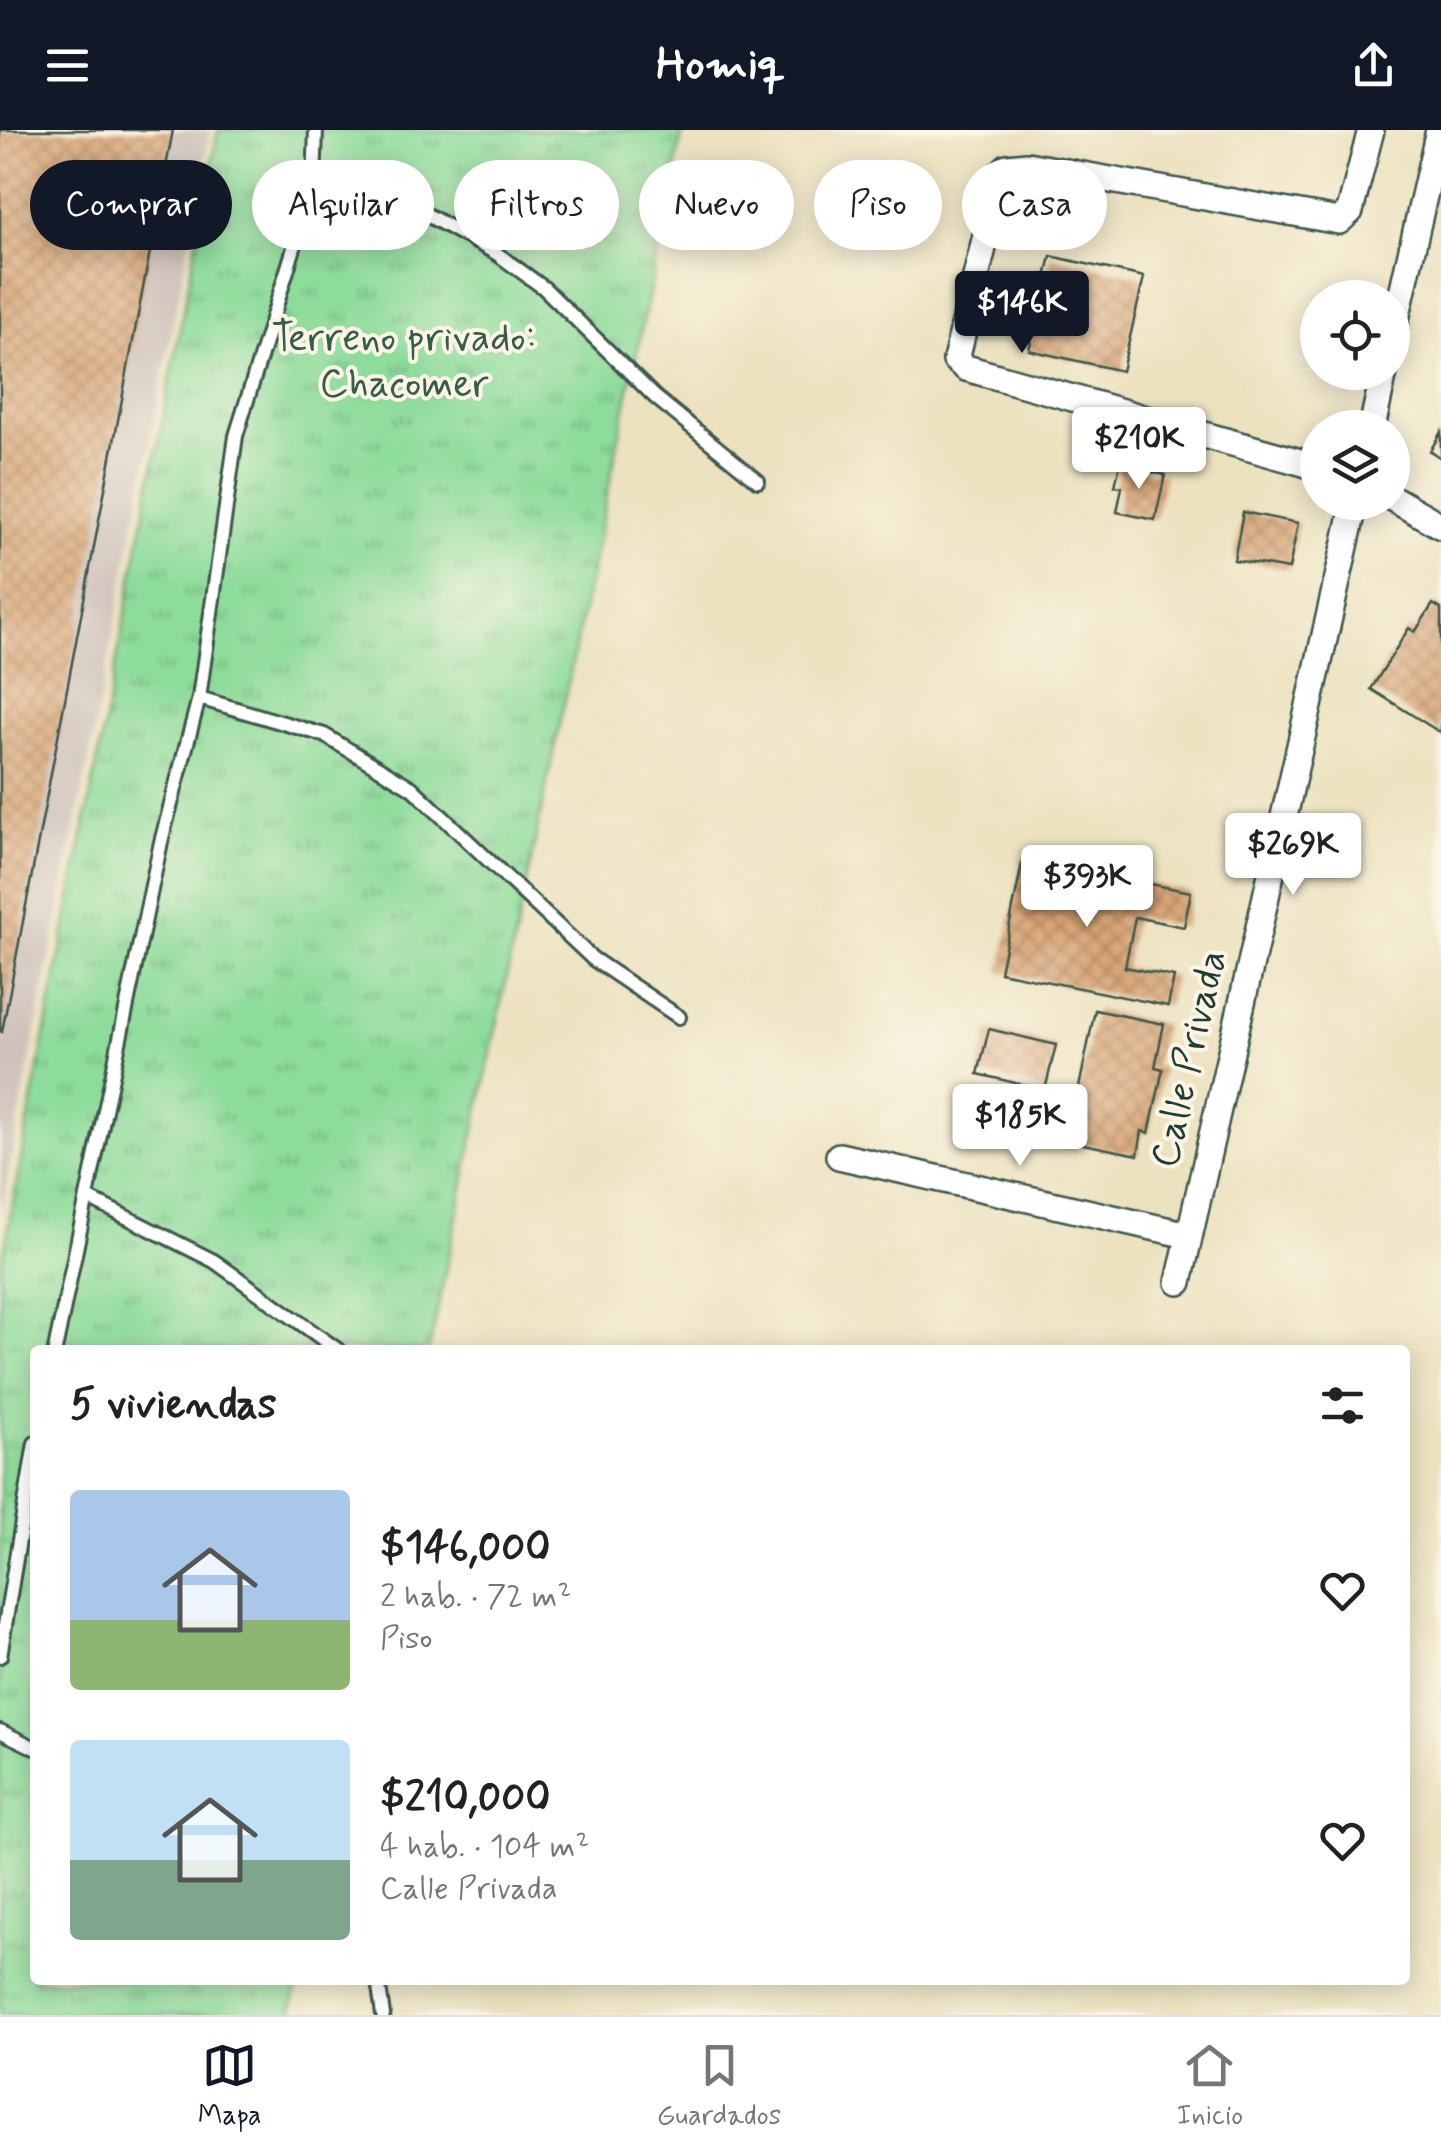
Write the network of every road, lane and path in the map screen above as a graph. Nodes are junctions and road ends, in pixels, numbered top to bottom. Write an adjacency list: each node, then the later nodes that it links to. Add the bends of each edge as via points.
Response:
1 (316, 130): 4 (lane)
2 (1371, 130): 8 (street, via 1350,211 1339,221 1044,168 1007,168 956,360)
3 (1439, 130): 7 (street)
4 (315, 160)
5 (434, 219): 9 (lane, via 544,288 655,397)
6 (293, 250): 13 (lane, via 236,436)
7 (1405, 280)
8 (1300, 462)
9 (758, 481)
10 (1410, 508): 12 (street)
11 (1351, 520): 17 (street, Calle Privada)
12 (1441, 526)
13 (198, 698): 14 (lane, via 324,735 412,788 593,959); 16 (lane)
14 (679, 1017)
15 (839, 1156): 17 (street)
16 (90, 1199): 19 (lane); 20 (lane, via 214,1261)
17 (1188, 1235): 18 (street, Calle Privada)
18 (1178, 1282)
19 (56, 1345)
20 (331, 1345)
21 (30, 1473): 22 (lane)
22 (0, 1656)
23 (0, 1731): 24 (lane)
24 (30, 1746)
25 (379, 1985): 26 (lane)
26 (383, 2015)

